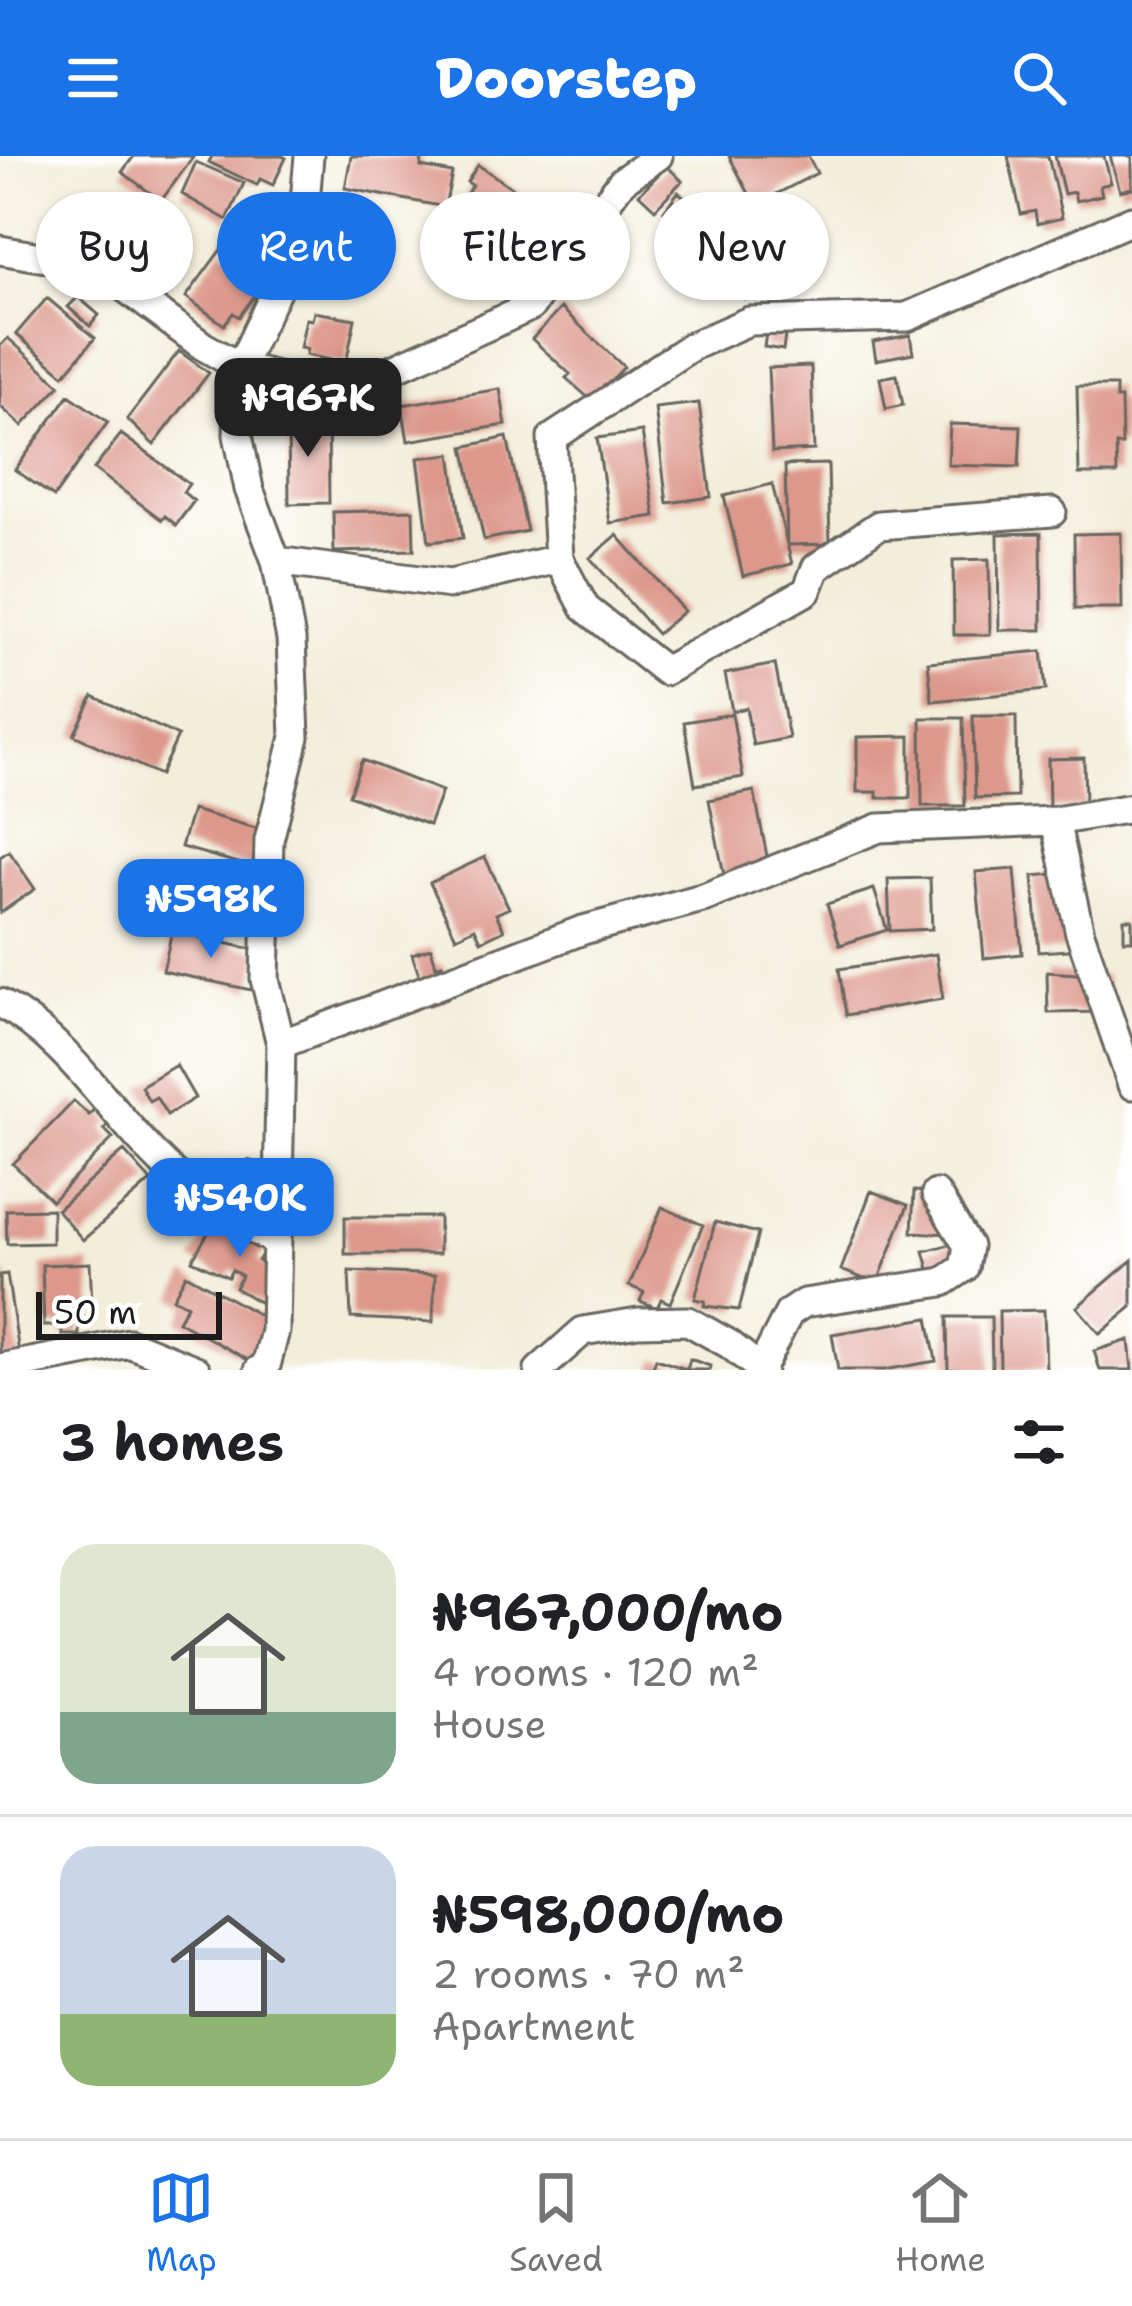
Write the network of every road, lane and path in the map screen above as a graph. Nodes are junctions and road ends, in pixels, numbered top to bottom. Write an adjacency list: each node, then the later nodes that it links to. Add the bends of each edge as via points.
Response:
1 (309, 156): 5 (street, via 302,236)
2 (658, 156): 5 (street, via 622,182 530,307 342,392)
3 (1132, 220): 7 (street, via 907,317 749,321 692,346 552,438)
4 (0, 250): 5 (street, via 108,275)
5 (240, 367): 8 (street, via 238,435)
6 (1052, 512): 7 (street, via 878,525 816,568 807,591 665,671 585,608)
7 (559, 559): 8 (street, via 450,584)
8 (276, 561): 12 (street, via 291,639 295,737 269,840 266,979)
9 (1132, 808): 10 (street)
10 (1055, 821): 12 (street, via 879,828); 13 (street, via 1080,933)
11 (0, 1004): 15 (street, via 67,1055 166,1166 232,1220)
12 (281, 1045): 15 (street)
13 (1132, 1085)
14 (936, 1194): 17 (street, via 968,1246 964,1268 943,1282 804,1304 789,1313)
15 (274, 1240): 19 (street, via 275,1331)
16 (0, 1368): 18 (street, via 129,1343)
17 (762, 1369): 20 (street, via 688,1321 583,1330)
18 (196, 1370)
19 (259, 1370)
20 (539, 1370)

